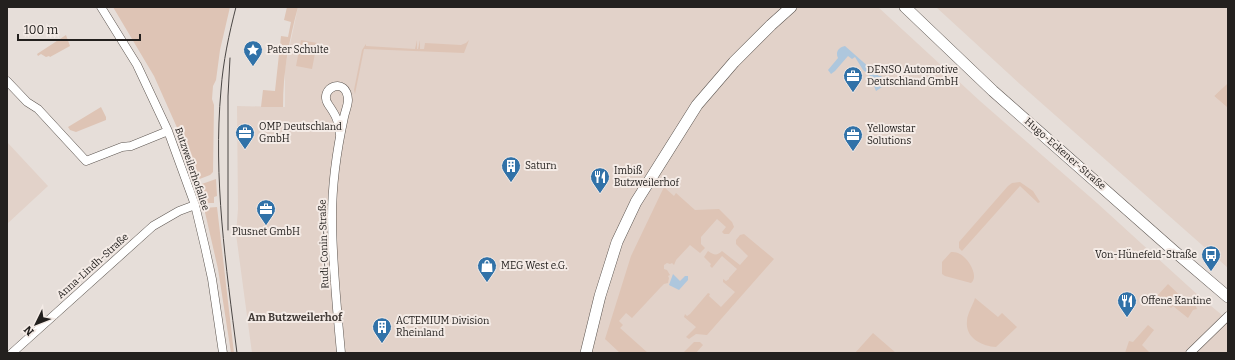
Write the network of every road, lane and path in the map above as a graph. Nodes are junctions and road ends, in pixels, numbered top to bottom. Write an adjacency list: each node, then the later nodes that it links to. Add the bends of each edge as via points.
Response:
1 (100, 7): 5 (street, Butzweilerhofallee, via 137,65)
2 (791, 7): 13 (main road, via 734,62 697,105 636,202 617,242)
3 (905, 7): 8 (main road, Hugo-Eckener-Straße, via 993,91)
4 (7, 81): 5 (street, via 27,102 38,109 86,161)
5 (168, 132): 7 (street, Butzweilerhofallee)
6 (340, 135): 6 (street, Rudi-Conin-Straße, via 338,120 327,102 326,94 333,86 338,85 343,87 348,100); 12 (street, Rudi-Conin-Straße, via 332,216)
7 (195, 205): 10 (street, Anna-Lindh-Straße, via 153,226); 11 (street, Butzweilerhofallee, via 212,279)
8 (1228, 297)
9 (1228, 316): 14 (street)
10 (12, 353)
11 (223, 353)
12 (341, 353)
13 (586, 353)
14 (1190, 353)

